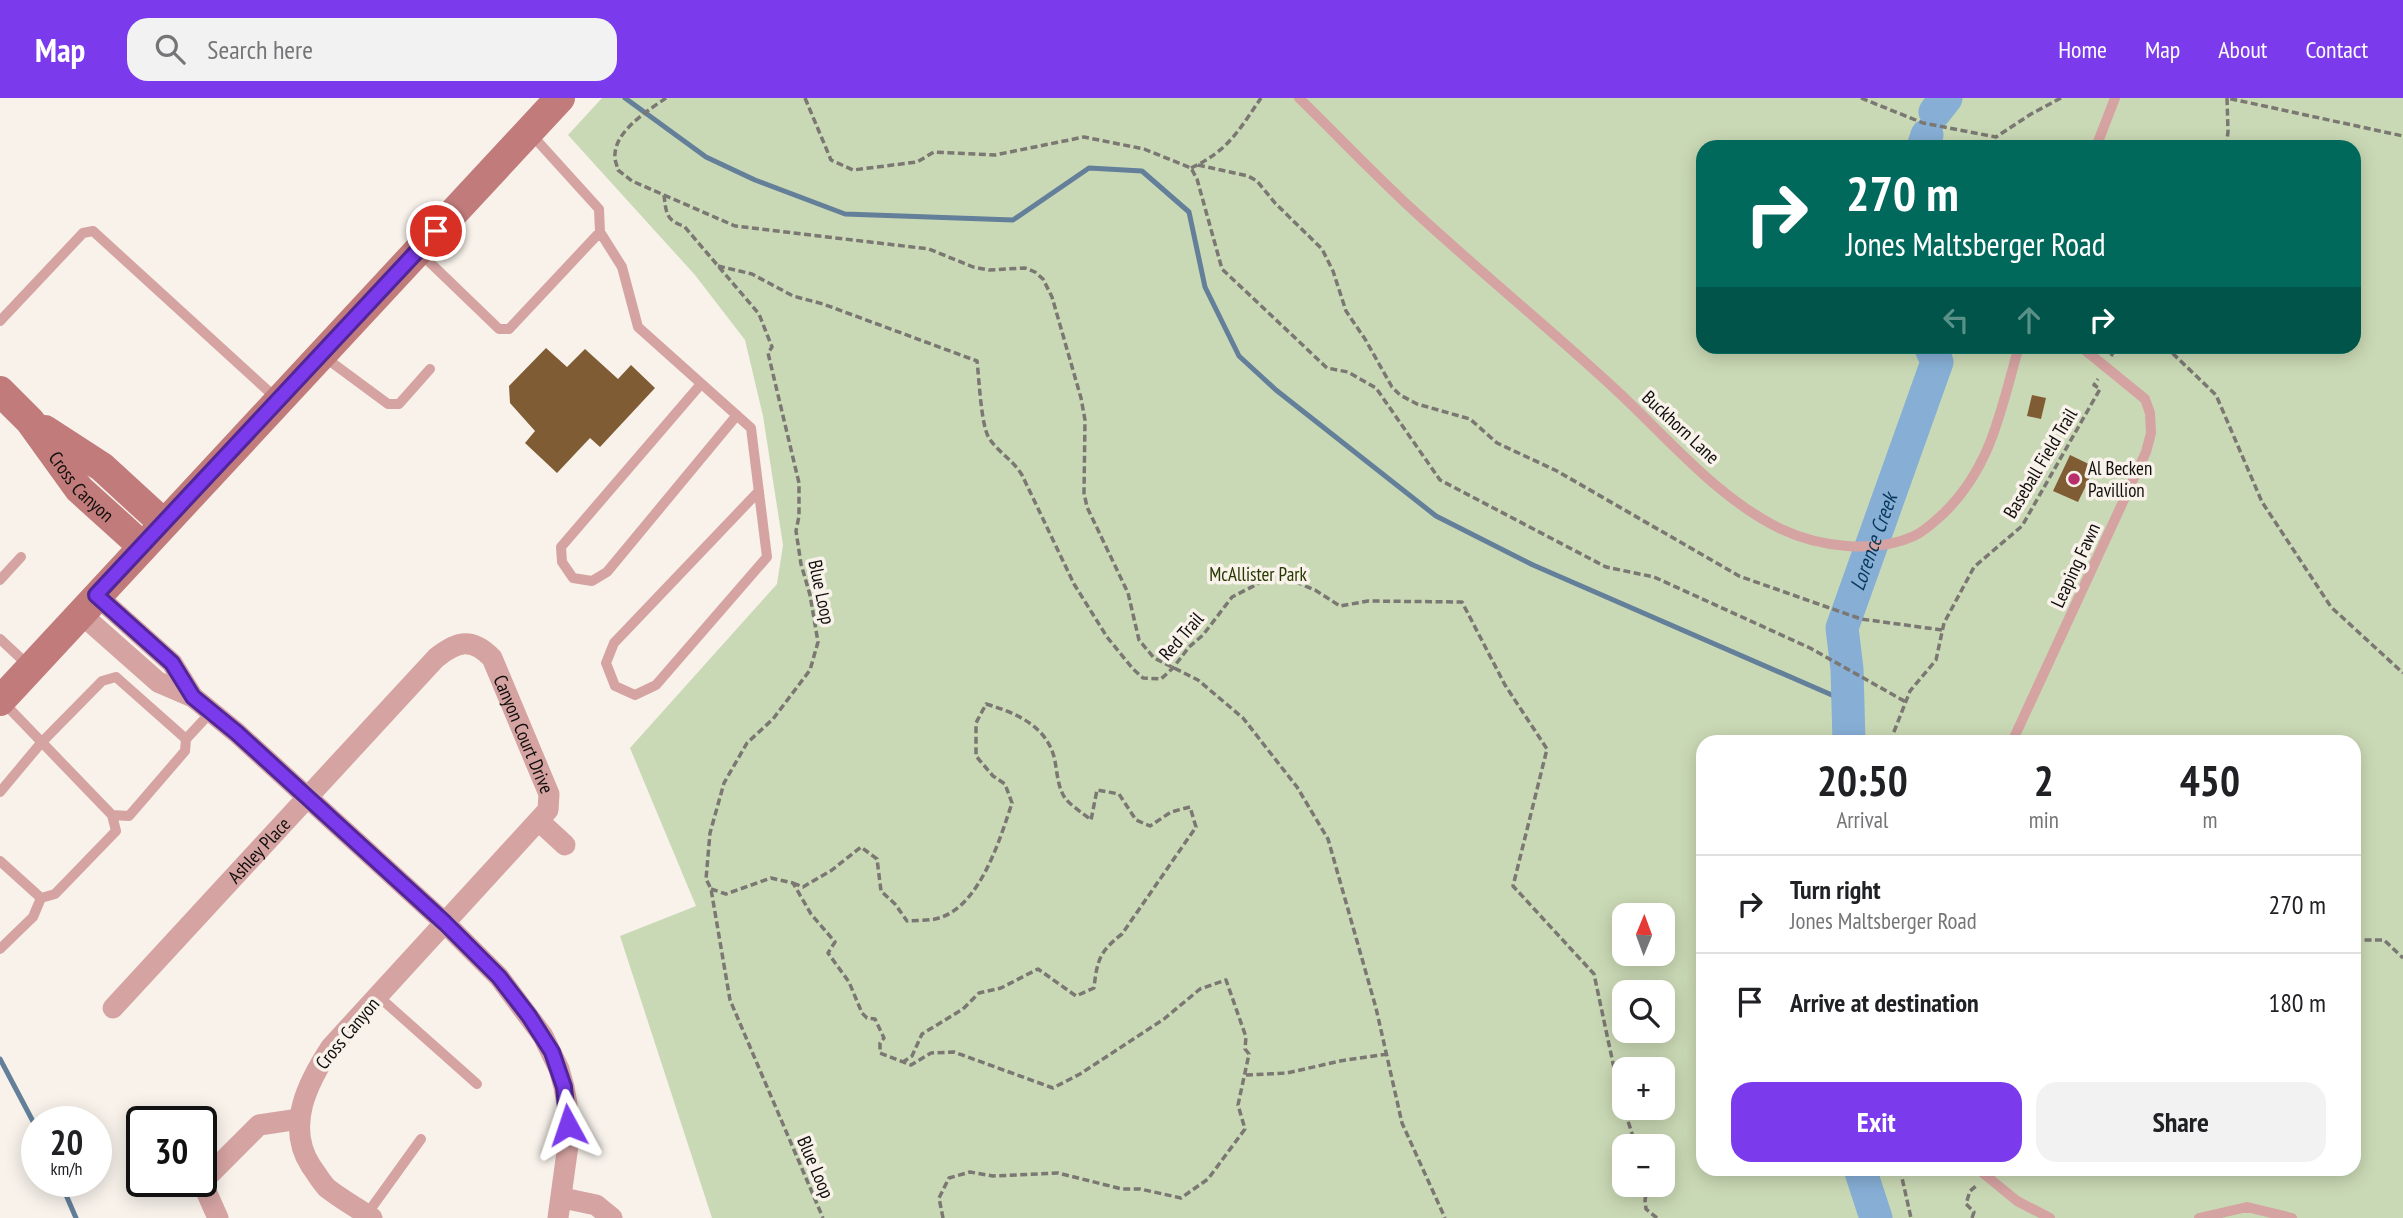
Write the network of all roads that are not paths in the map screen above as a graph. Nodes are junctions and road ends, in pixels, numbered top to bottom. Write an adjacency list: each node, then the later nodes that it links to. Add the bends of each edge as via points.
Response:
1 (560, 98): 4 (main road)
2 (1299, 98): 9 (lane, Buckhorn Lane, via 1413,210 1732,500 1812,542 1838,546 1889,542 1914,536 1934,522 1977,474 1991,444)
3 (2115, 98): 5 (lane)
4 (531, 130): 6 (lane, via 598,209); 7 (main road)
5 (2099, 140)
6 (600, 232): 7 (lane, via 509,329 499,329); 13 (lane, via 622,267 638,327)
7 (418, 251): 11 (main road)
8 (0, 320): 15 (lane, via 83,233 93,231)
9 (2017, 354)
10 (2090, 354): 29 (lane, Leaping Fawn, via 2145,399 2151,433)
11 (321, 355): 12 (lane, via 393,405); 15 (main road)
12 (430, 369)
13 (701, 384): 16 (lane); 16 (lane, via 561,547 562,562 573,578 592,580 607,572)
14 (0, 391): 17 (main road, Cross Canyon)
15 (278, 400): 19 (main road)
16 (737, 415): 18 (lane, via 751,428)
17 (30, 421): 19 (main road, Cross Canyon, via 102,467); 20 (main road, Cross Canyon, via 79,489)
18 (759, 491): 18 (lane, via 767,557 656,685 635,695 615,686 606,663 614,643)
19 (163, 523): 20 (main road)
20 (142, 546): 23 (main road)
21 (21, 557): 22 (lane)
22 (0, 580)
23 (88, 604): 26 (main road); 28 (street, via 158,682)
24 (0, 639): 26 (lane)
25 (470, 643): 33 (street, Ashley Place, via 452,645 436,658); 35 (street, Canyon Court Drive, via 492,658 549,794 548,810)
26 (30, 667): 27 (main road)
27 (1, 700): 31 (lane)
28 (212, 711): 30 (lane); 33 (street)
29 (2015, 735)
30 (186, 739): 31 (lane, via 116,677 102,681); 34 (lane, via 185,751 129,816)
31 (41, 743): 32 (lane); 34 (lane)
32 (0, 792)
33 (306, 798): 39 (street); 42 (street, Ashley Place)
34 (112, 815): 38 (lane, via 117,831 55,894)
35 (539, 821): 36 (street); 39 (street, Canyon Court Drive)
36 (565, 845)
37 (0, 861): 38 (lane)
38 (41, 898): 40 (lane, via 33,917)
39 (445, 923): 41 (street, Cross Canyon); 47 (street, via 499,977 552,1052 567,1104)
40 (0, 949)
41 (379, 996): 43 (lane); 44 (street, Cross Canyon, via 331,1046 311,1077)
42 (113, 1008)
43 (477, 1084)
44 (299, 1119): 48 (street, Cross Canyon, via 303,1154 325,1186); 49 (street, via 259,1125 202,1182)
45 (421, 1139): 48 (lane)
46 (1987, 1176): 51 (lane, via 2017,1201)
47 (561, 1208): 50 (street, via 596,1205)
48 (369, 1216)
49 (218, 1218)
50 (612, 1218)
51 (2050, 1218)
52 (2199, 1218): 53 (lane, via 2248,1208)
53 (2292, 1218)

